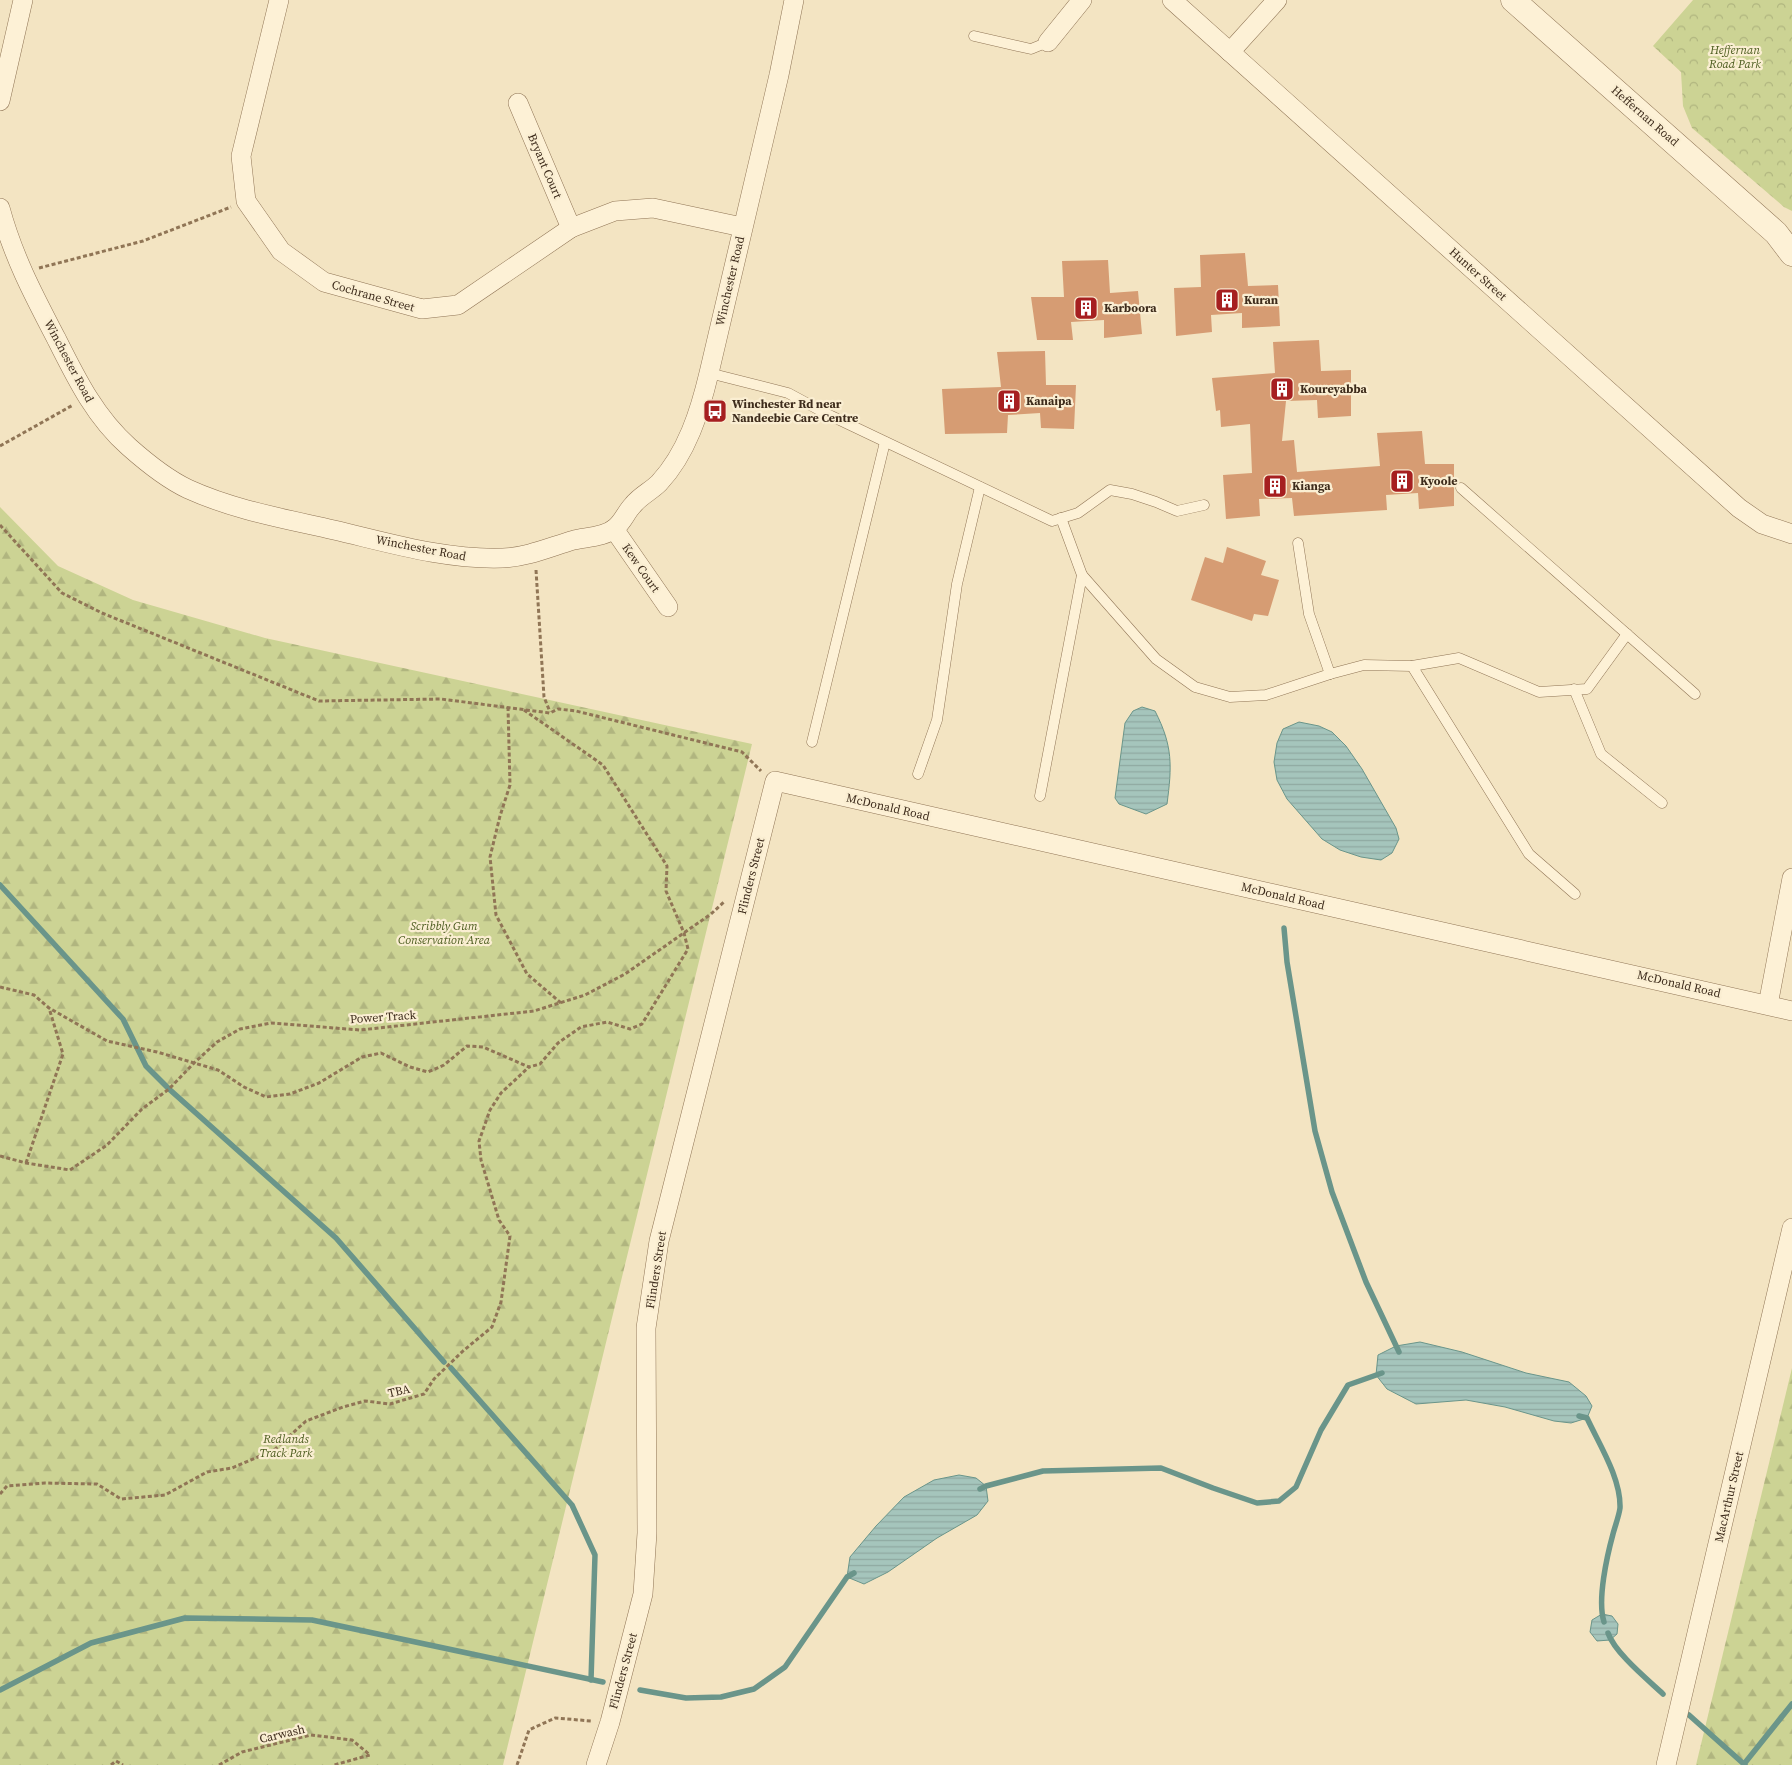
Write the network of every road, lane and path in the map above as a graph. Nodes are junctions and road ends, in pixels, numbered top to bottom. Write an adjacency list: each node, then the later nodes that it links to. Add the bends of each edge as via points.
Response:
1 (23, 0): 11 (street)
2 (278, 0): 13 (street, Cochrane Street, via 241,156)
3 (794, 0): 16 (street, Winchester Road)
4 (1082, 0): 9 (street)
5 (1172, 0): 10 (street, Hunter Street)
6 (1277, 0): 10 (street)
7 (1513, 0): 17 (street, Heffernan Road)
8 (974, 36): 9 (lane, via 1031,49)
9 (1048, 42)
10 (1230, 52): 30 (street, Hunter Street, via 1739,508 1762,524)
11 (0, 101)
12 (518, 103): 15 (street, Bryant Court)
13 (246, 201): 15 (street, Cochrane Street, via 281,251 324,282 422,309 458,305); 19 (path, via 143,241)
14 (0, 208): 19 (street, Winchester Road)
15 (571, 228): 16 (street, Cochrane Street, via 615,211 653,208)
16 (742, 228): 20 (street, Winchester Road)
17 (1784, 237): 18 (street, Heffernan Road)
18 (1792, 254)
19 (22, 272): 21 (street, Winchester Road)
20 (709, 373): 22 (lane, via 788,393); 29 (street, Winchester Road, via 699,411 676,460 659,483 633,504)
21 (86, 397): 23 (path); 32 (street, Winchester Road, via 126,446 167,477 211,499 445,555 505,558)
22 (885, 442): 24 (lane); 43 (lane)
23 (0, 446)
24 (980, 487): 27 (lane, via 1052,521); 44 (lane, via 958,584 937,720)
25 (1461, 488): 35 (lane)
26 (1204, 505): 27 (lane, via 1176,511 1132,494 1110,490 1078,513)
27 (1061, 518): 33 (lane)
28 (0, 525): 40 (path, via 62,593 102,614 319,701 441,698)
29 (614, 530): 32 (street, Winchester Road); 34 (street, Kew Court)
30 (1792, 534)
31 (1298, 543): 37 (lane, via 1309,614)
32 (536, 554): 42 (path, via 544,697)
33 (1082, 574): 37 (lane, via 1156,659 1195,687 1230,697 1266,695); 46 (lane)
34 (668, 607)
35 (1627, 634): 38 (lane, via 1587,689); 39 (lane)
36 (1412, 666): 37 (lane, via 1364,665); 38 (lane, via 1459,658 1540,692); 50 (lane, via 1529,854)
37 (1330, 674)
38 (1574, 689): 47 (lane, via 1600,754)
39 (1695, 694)
40 (508, 707): 41 (path); 53 (path, via 510,785 490,857 496,915 527,974)
41 (524, 710): 42 (path); 51 (path, via 602,765 667,866 666,891)
42 (550, 713): 45 (path, via 558,709 576,711 742,752 758,770)
43 (812, 742)
44 (918, 774)
45 (775, 781): 48 (street, Flinders Street); 54 (street, McDonald Road)
46 (1040, 796)
47 (1662, 803)
48 (750, 878): 51 (path, Power Track, via 711,914); 63 (street, Flinders Street, via 659,1241 646,1328 647,1533 643,1594)
49 (1792, 878): 54 (street)
50 (1575, 894)
51 (684, 933): 53 (path, Power Track, via 625,974 585,995); 58 (path, TBA, via 688,949 642,1024 630,1029 607,1022 581,1026 558,1043 540,1064)
52 (0, 987): 55 (path, via 34,995)
53 (561, 1003): 57 (path, Power Track, via 534,1011 360,1030 271,1023 240,1029 217,1042)
54 (1768, 1004): 56 (street, McDonald Road)
55 (49, 1008): 57 (path, via 108,1041); 60 (path, via 63,1054)
56 (1792, 1011)
57 (194, 1063): 58 (path, via 218,1070 244,1088 266,1097 290,1094 319,1083 362,1057 381,1053 428,1072 444,1066 467,1046 483,1047); 60 (path, Power Track, via 108,1145 70,1170)
58 (529, 1067): 62 (path, TBA, via 501,1093 490,1110 479,1141 481,1160 499,1220 510,1236 501,1302 492,1327 462,1351 424,1394 390,1404 364,1401 306,1421 274,1450 232,1468 207,1472 164,1495 121,1499 98,1484 7,1486)
59 (0, 1156): 60 (path, Power Track)
60 (26, 1163)
61 (1792, 1228): 70 (street, MacArthur Street)
62 (0, 1494)
63 (610, 1722): 68 (path, via 555,1718 529,1730); 69 (street, Flinders Street)
64 (111, 1765): 65 (path, via 116,1761)
65 (123, 1765)
66 (219, 1765): 67 (path, Carwash, via 242,1752 311,1735 352,1740 370,1755)
67 (334, 1765)
68 (517, 1765)
69 (596, 1765)
70 (1666, 1765)

